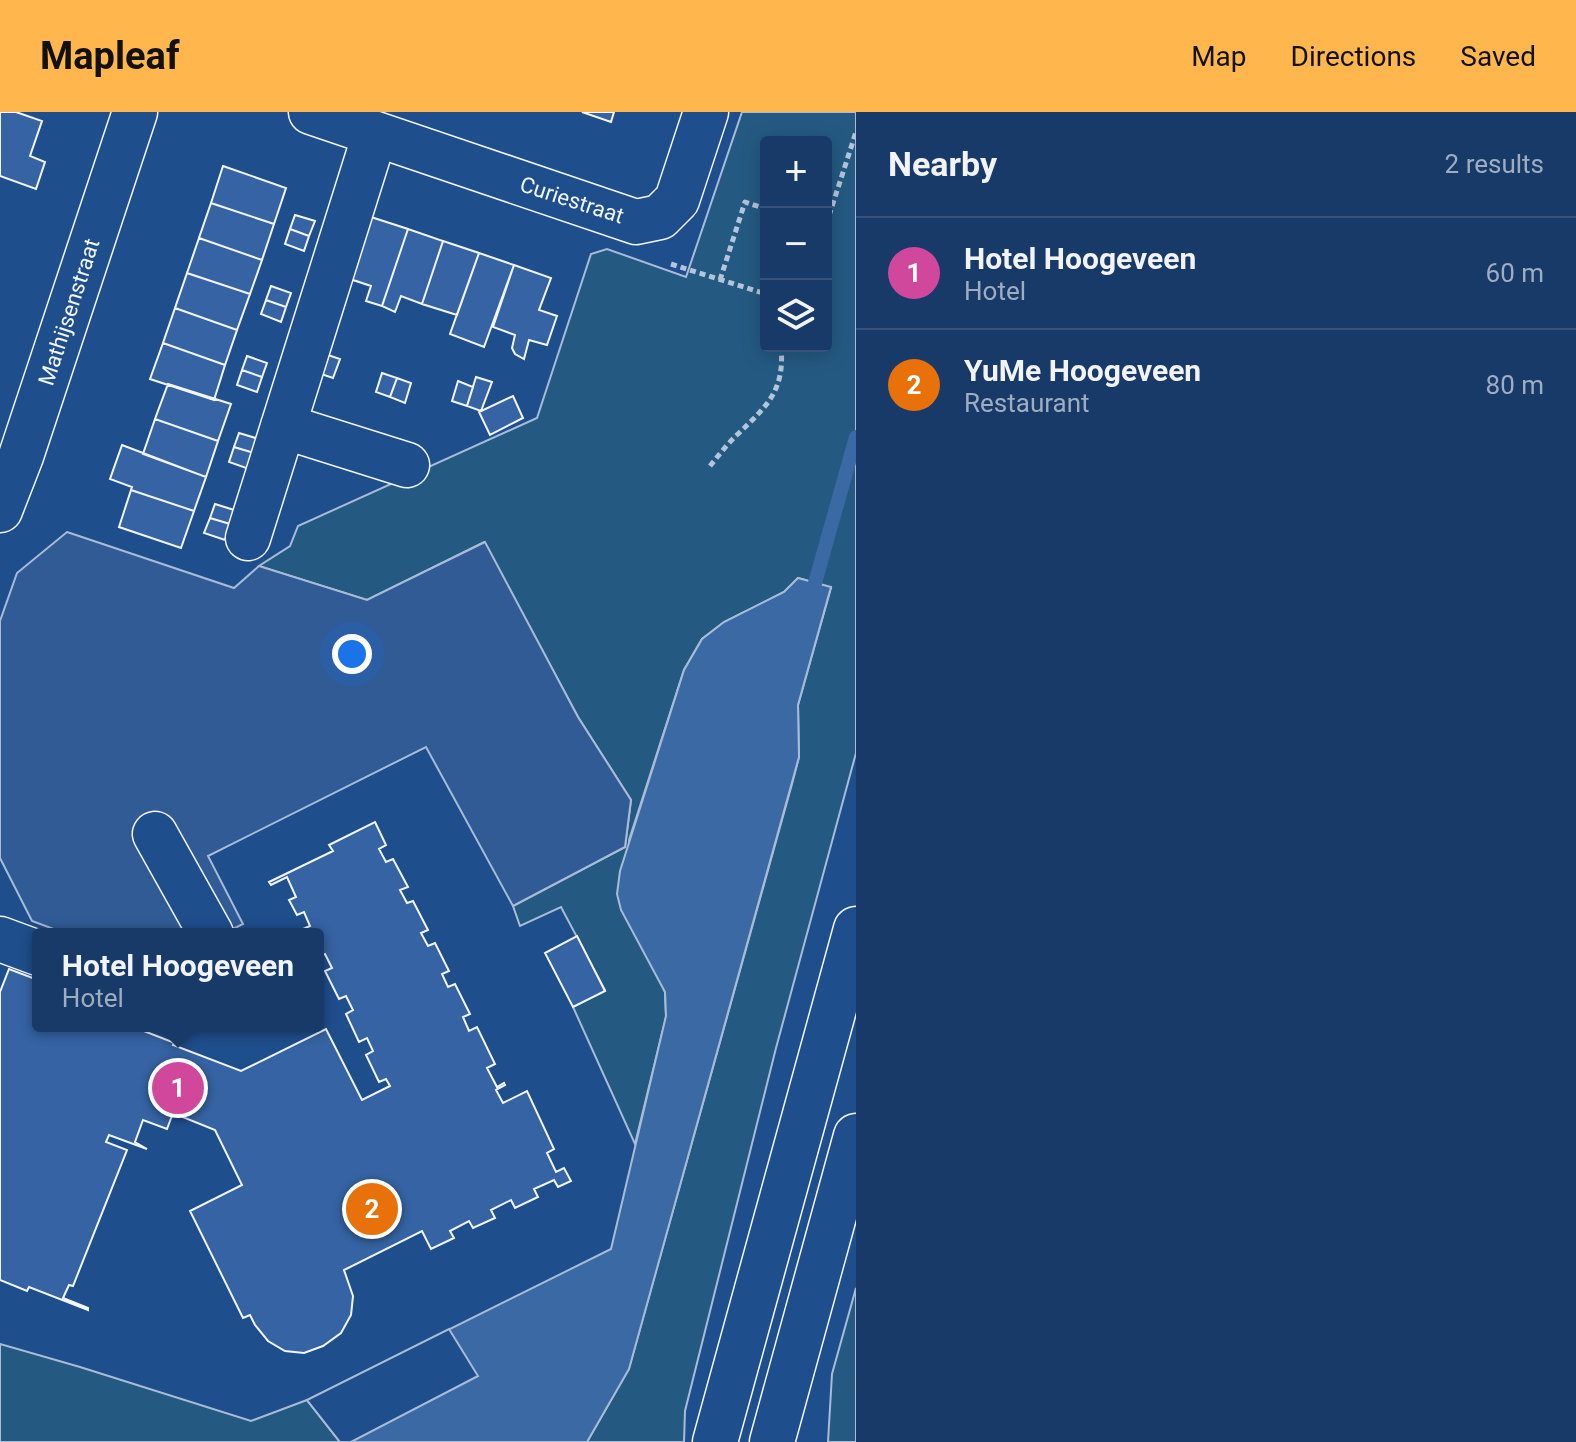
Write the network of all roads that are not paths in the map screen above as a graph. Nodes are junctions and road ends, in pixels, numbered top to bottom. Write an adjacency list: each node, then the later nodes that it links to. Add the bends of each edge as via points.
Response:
1 (135, 112): 7 (main road, Mathijsenstraat)
2 (311, 112): 4 (main road, Curiestraat)
3 (706, 112): 4 (main road, Curiestraat, via 677,200 660,217 636,222)
4 (375, 134): 5 (main road)
5 (283, 426): 6 (main road); 8 (main road)
6 (407, 465)
7 (0, 510)
8 (248, 538)
9 (155, 834): 10 (main road)
10 (208, 928)
11 (856, 929): 16 (main road)
12 (0, 939): 13 (main road)
13 (32, 951)
14 (856, 1136): 15 (main road)
15 (820, 1266): 17 (main road); 18 (main road)
16 (715, 1442)
17 (772, 1442)
18 (803, 1442)

